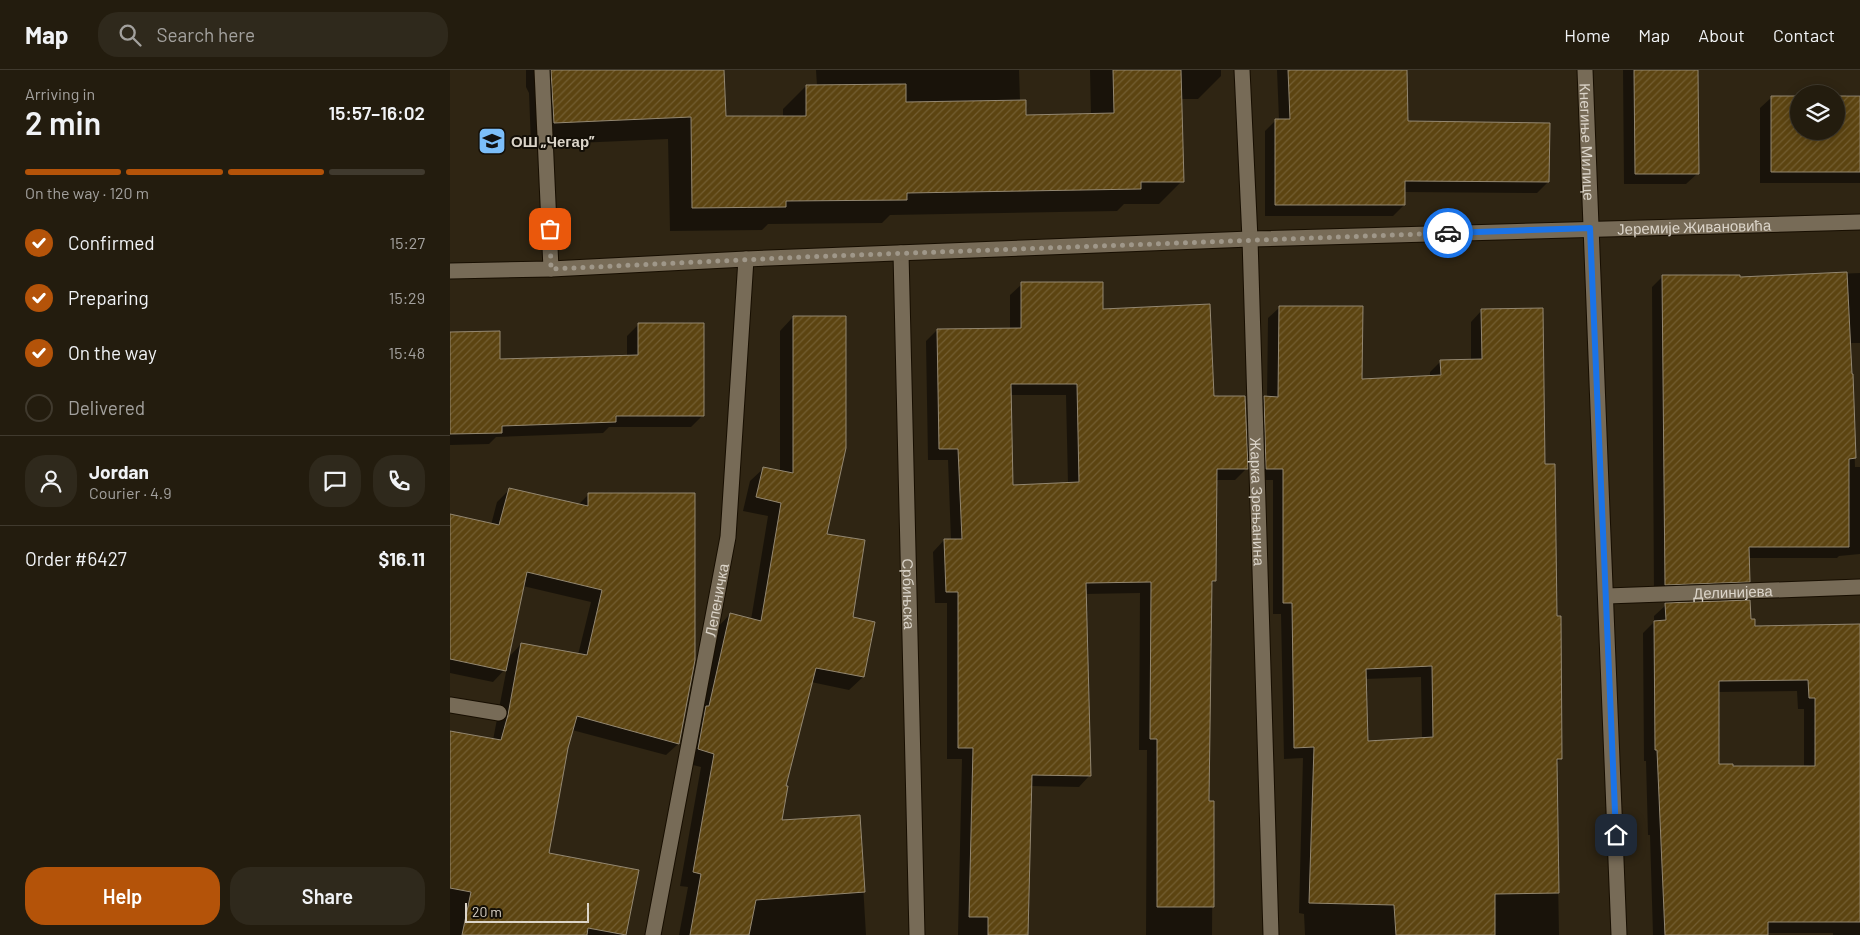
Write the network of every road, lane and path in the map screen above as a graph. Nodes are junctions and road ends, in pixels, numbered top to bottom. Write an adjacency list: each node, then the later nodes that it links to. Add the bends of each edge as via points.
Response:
1 (542, 70): 9 (street)
2 (1242, 70): 6 (street, Жарка Зрењанина)
3 (1585, 70): 5 (street, Кнегиње Милице)
4 (1860, 222): 5 (street, Јеремије Живановића)
5 (1590, 228): 6 (street, Јеремије Живановића); 12 (street, Кнегиње Милице)
6 (1250, 239): 7 (street, Јеремије Живановића); 17 (street, Жарка Зрењанина)
7 (901, 253): 8 (street, Јеремије Живановића); 16 (street, Србињска)
8 (746, 259): 9 (street, Јеремије Живановића); 15 (street, Лепеничка, via 728,537)
9 (551, 269): 10 (street, Јеремије Живановића)
10 (450, 270)
11 (1860, 587): 12 (street, Делинијева)
12 (1607, 596): 18 (street, Кнегиње Милице)
13 (450, 705): 14 (street)
14 (499, 713)
15 (653, 935)
16 (917, 935)
17 (1271, 935)
18 (1620, 935)

